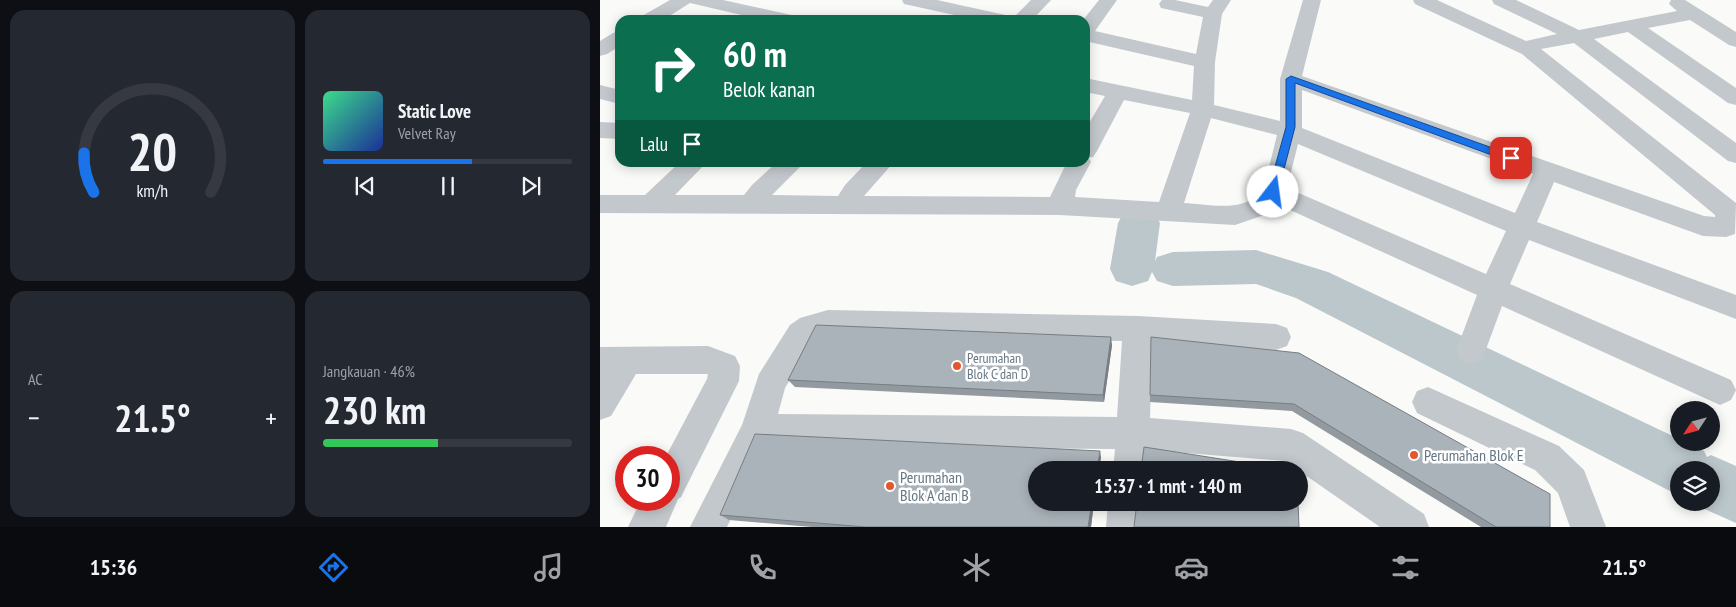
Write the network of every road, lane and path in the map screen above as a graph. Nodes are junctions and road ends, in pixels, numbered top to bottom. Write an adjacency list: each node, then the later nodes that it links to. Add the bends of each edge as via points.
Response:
1 (682, 0): 15 (street)
2 (697, 0): 10 (street)
3 (911, 0): 12 (street)
4 (1042, 0): 18 (street)
5 (1108, 0): 19 (street)
6 (1312, 0): 30 (street)
7 (1422, 0): 28 (street)
8 (1501, 0): 24 (street)
9 (1672, 0): 14 (street)
10 (742, 4): 16 (street)
11 (1168, 4): 13 (street)
12 (963, 5): 17 (street)
13 (1217, 7): 29 (street)
14 (1693, 14): 20 (street); 26 (street)
15 (657, 15)
16 (774, 15)
17 (990, 15)
18 (1026, 15)
19 (1090, 26)
20 (1632, 26): 24 (street); 35 (street)
21 (600, 30): 22 (street)
22 (615, 34)
23 (1090, 34): 29 (street)
24 (1579, 36): 28 (street, via 1535,44); 40 (street)
25 (615, 40): 27 (street)
26 (1736, 41)
27 (600, 50)
28 (1529, 50): 54 (street)
29 (1205, 62): 36 (street)
30 (1291, 79): 39 (street); 47 (street)
31 (1090, 86): 33 (street)
32 (600, 92): 34 (street)
33 (1116, 93): 36 (street); 41 (street)
34 (615, 96)
35 (1736, 98)
36 (1203, 109): 39 (street); 55 (street)
37 (600, 130): 38 (street)
38 (615, 131)
39 (1290, 131): 48 (street); 56 (street)
40 (1726, 138): 42 (street)
41 (1090, 142)
42 (1736, 155)
43 (690, 167): 50 (street)
44 (787, 167): 52 (street)
45 (877, 167): 51 (street)
46 (1076, 167): 53 (street)
47 (1547, 171): 54 (street, via 1703,226 1726,227); 56 (street)
48 (1273, 192): 55 (street, via 1261,206 1236,215); 57 (street)
49 (600, 204): 50 (street)
50 (652, 204): 52 (street)
51 (846, 204): 52 (street); 53 (street)
52 (750, 205)
53 (1060, 206): 55 (street)
54 (1732, 209)
55 (1168, 213)
56 (1522, 227): 57 (street); 58 (street)
57 (1493, 290): 61 (street); 63 (street)
58 (1736, 307)
59 (1138, 329): 60 (street); 66 (street, via 828,323 810,327 801,334 770,384); 67 (street)
60 (1276, 337)
61 (1471, 351)
62 (614, 361): 65 (street); 69 (street, via 708,360 724,366 723,381)
63 (1720, 390)
64 (1428, 402): 76 (street, via 1547,458 1572,482)
65 (600, 405)
66 (757, 430): 67 (street); 73 (street)
67 (1133, 432): 68 (street); 75 (street, via 1291,444)
68 (1131, 461)
69 (680, 463)
70 (655, 511): 72 (street)
71 (1125, 511): 74 (street)
72 (646, 527)
73 (708, 527)
74 (1124, 527)
75 (1411, 527)
76 (1588, 527)

